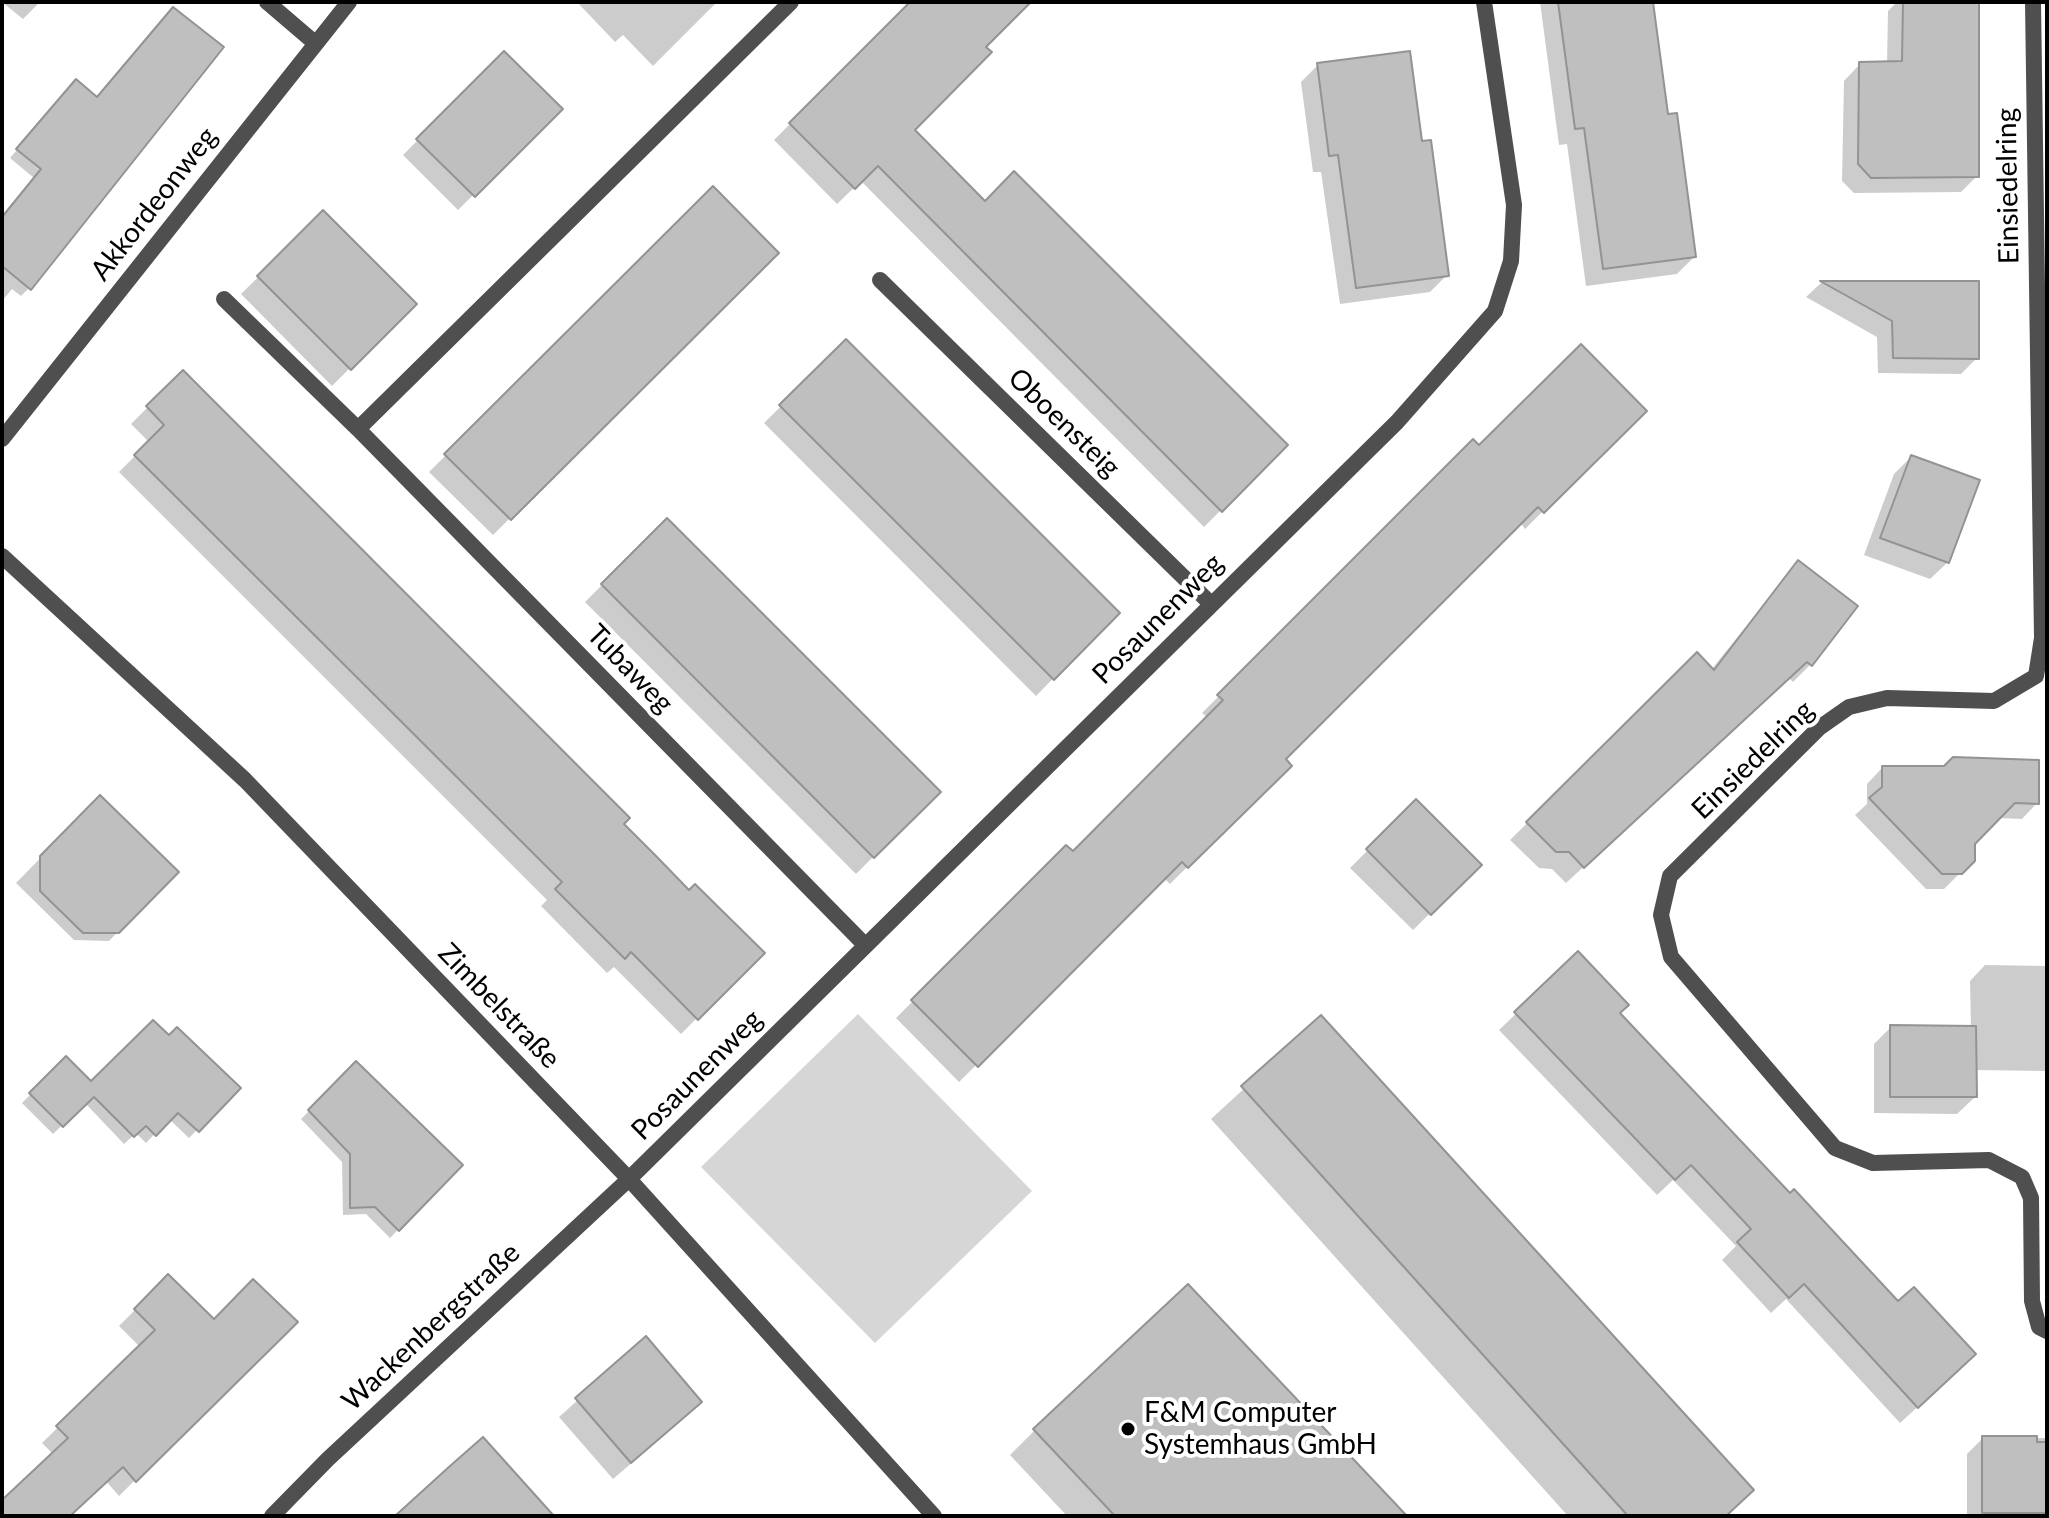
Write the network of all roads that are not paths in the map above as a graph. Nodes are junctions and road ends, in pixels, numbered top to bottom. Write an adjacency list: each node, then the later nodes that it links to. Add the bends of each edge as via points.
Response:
1 (267, 2): 6 (street)
2 (349, 2): 6 (street, Akkordeonweg)
3 (791, 2): 9 (street)
4 (1484, 2): 12 (street, Posaunenweg, via 1514,205 1511,261 1495,311 1397,422)
5 (2033, 2): 15 (street, Einsiedelring, via 2042,638 2036,676 1994,701 1887,698 1849,707 1819,728 1670,876 1661,915 1671,957 1835,1148 1873,1163 1989,1160 2022,1177 2031,1198 2032,1301 2039,1327)
6 (315, 43): 10 (street, Akkordeonweg)
7 (880, 280): 12 (street, Oboensteig)
8 (224, 299): 9 (street, Tubaweg)
9 (358, 429): 13 (street, Tubaweg)
10 (2, 439)
11 (2, 556): 14 (street, Zimbelstraße, via 245,780)
12 (1211, 604): 13 (street, Posaunenweg)
13 (865, 945): 14 (street, Posaunenweg)
14 (629, 1179): 16 (street, Wackenbergstraße); 17 (street, Zimbelstraße)
15 (2047, 1331)
16 (272, 1516)
17 (934, 1516)

